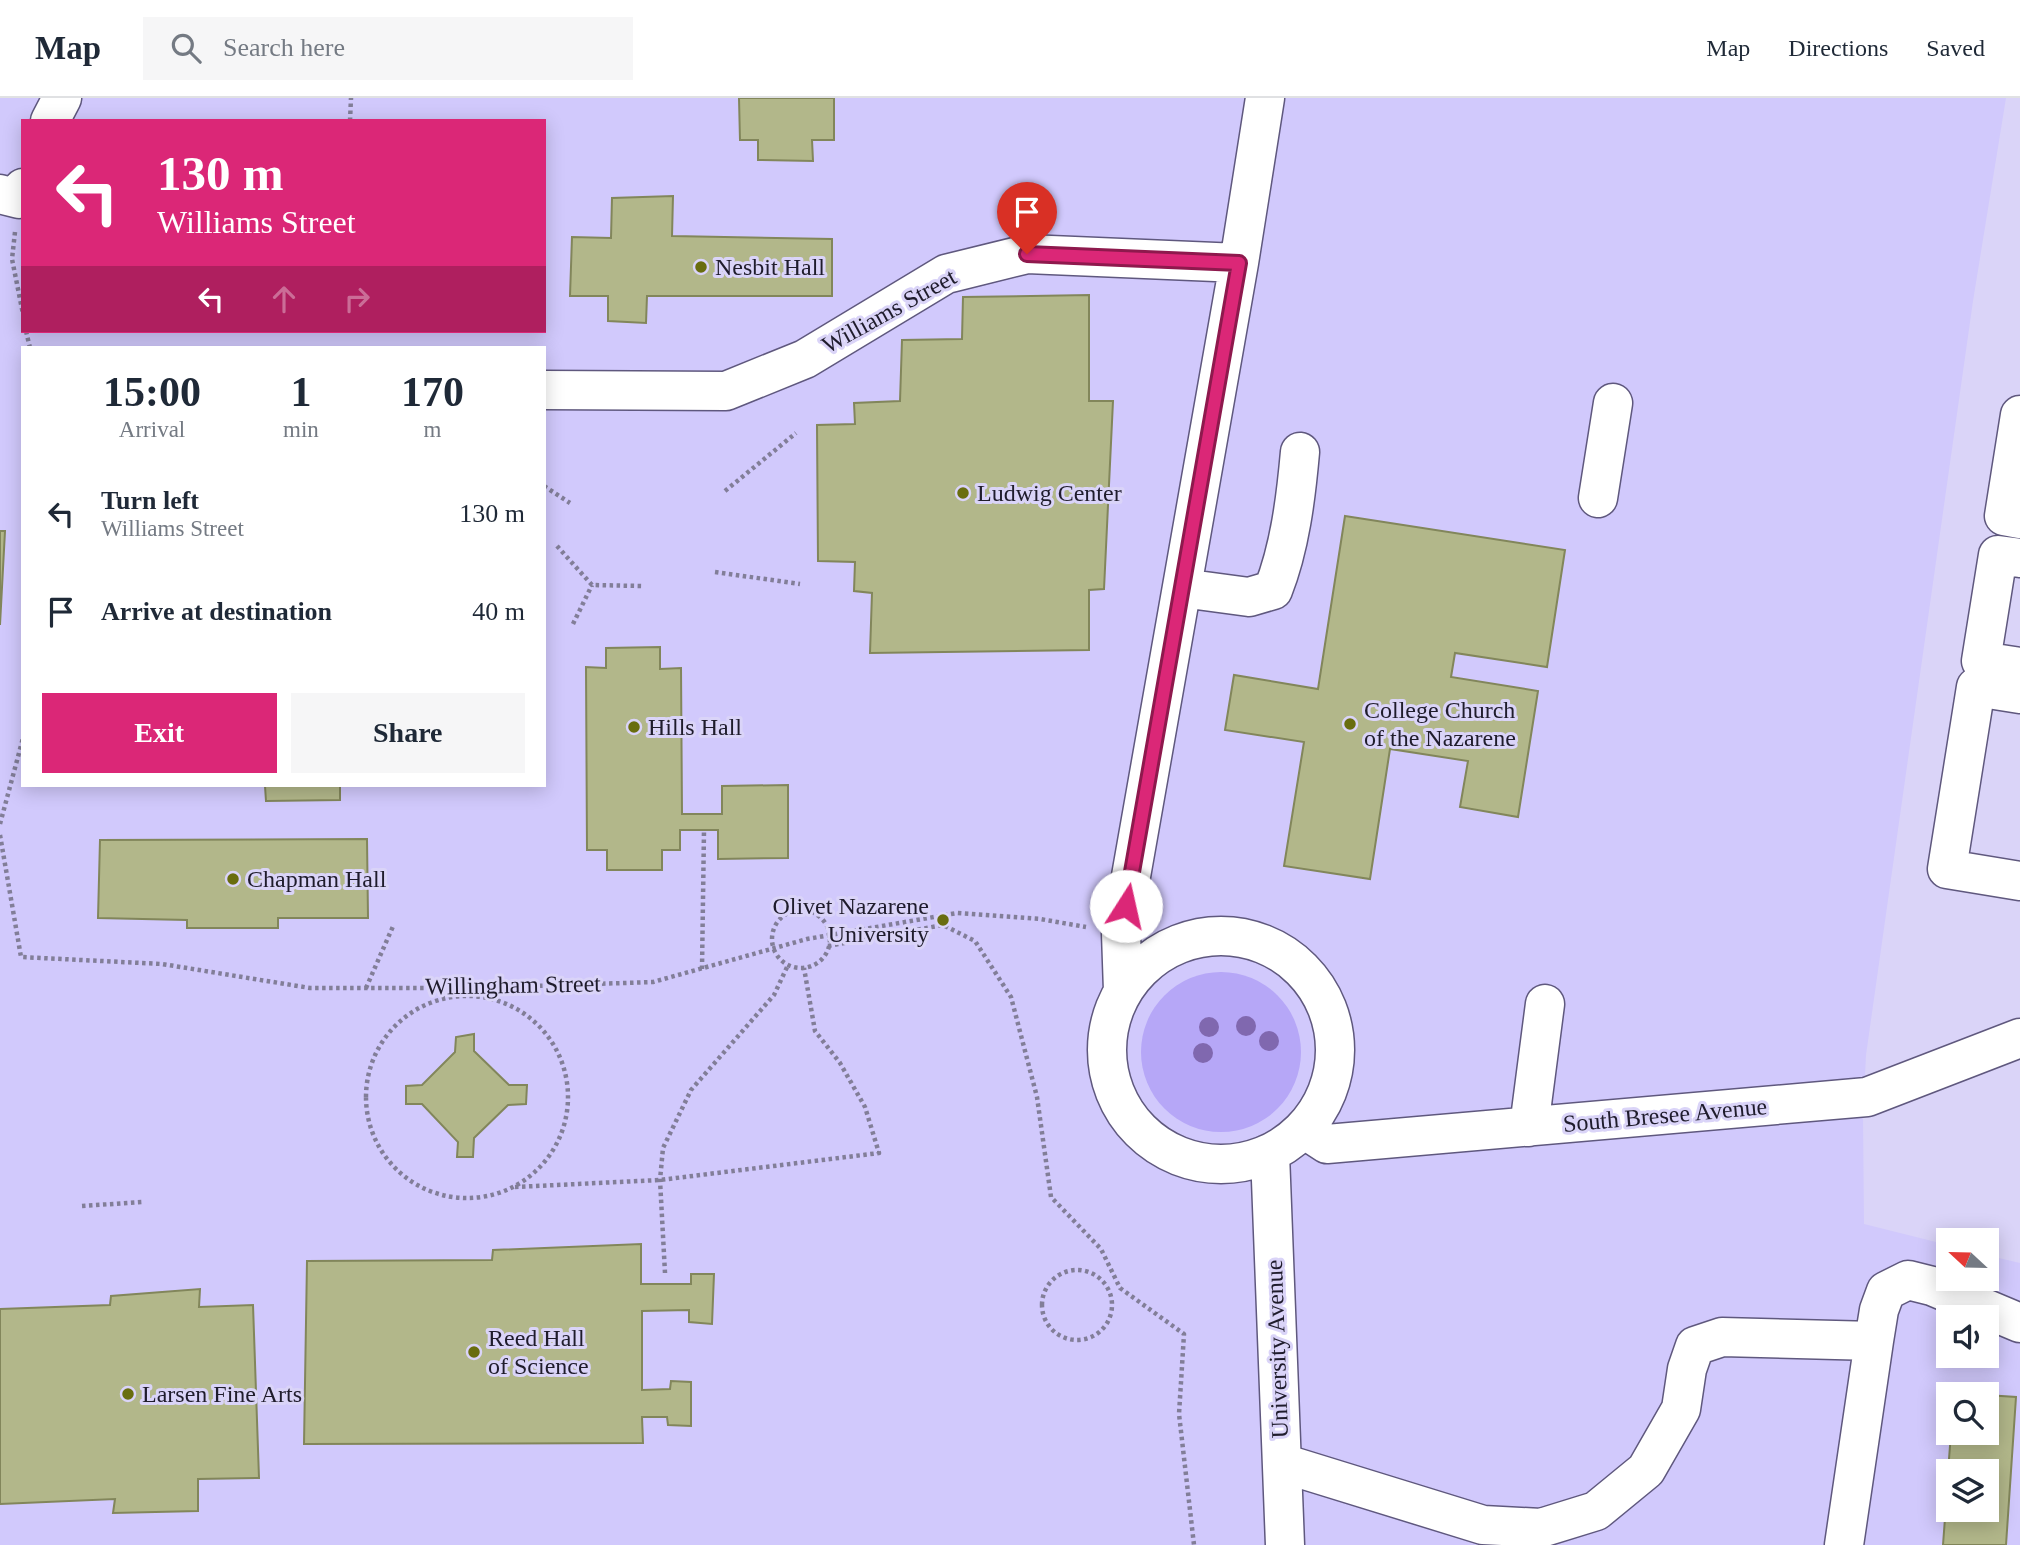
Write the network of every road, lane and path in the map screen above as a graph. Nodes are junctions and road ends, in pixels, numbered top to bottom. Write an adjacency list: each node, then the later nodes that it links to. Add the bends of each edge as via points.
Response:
1 (62, 98): 4 (street)
2 (351, 98): 5 (path)
3 (1265, 98): 7 (street)
4 (51, 119)
5 (349, 119)
6 (14, 194): 8 (path, via 12,259)
7 (1239, 263): 9 (street, Williams Street, via 1027,254 946,274 805,359 726,391); 25 (street)
8 (21, 304)
9 (546, 390)
10 (1613, 403): 16 (street)
11 (2020, 415): 18 (street)
12 (796, 432): 15 (path)
13 (1300, 452): 25 (street, via 1282,568 1273,590 1250,597)
14 (546, 487): 17 (path)
15 (725, 491)
16 (1598, 498)
17 (570, 503)
18 (2012, 518): 20 (street)
19 (557, 546): 23 (path)
20 (2009, 557): 28 (street)
21 (715, 572): 22 (path)
22 (800, 584)
23 (592, 585): 24 (path); 26 (path)
24 (642, 586)
25 (1182, 588): 36 (street)
26 (573, 624)
27 (2020, 667): 28 (street)
28 (1979, 674): 29 (street); 34 (street, via 1947,869)
29 (2020, 694)
30 (21, 745): 31 (path)
31 (0, 824)
32 (704, 830): 42 (path)
33 (0, 835): 43 (path, Willingham Street, via 21,957 162,964 310,988)
34 (2020, 881)
35 (394, 924): 43 (path)
36 (1121, 933): 37 (path, Willingham Street, via 1040,919 957,913); 45 (street)
37 (829, 934): 38 (path); 39 (path, Willingham Street); 39 (path, via 815,914 789,912 773,931)
38 (828, 946): 41 (path, via 820,960); 57 (path, via 943,926 975,941 1011,997 1037,1097 1051,1197 1101,1249)
39 (774, 948): 40 (path); 42 (path, Willingham Street)
40 (788, 965): 41 (path); 52 (path, via 774,995 691,1090 663,1148)
41 (804, 968): 52 (path, via 815,1031 865,1107 879,1153)
42 (702, 969): 44 (path, Willingham Street, via 653,982)
43 (366, 988): 44 (path, Willingham Street)
44 (454, 988): 46 (path)
45 (1123, 990): 50 (street, via 1148,962 1181,942 1219,935 1257,941 1290,959 1317,987 1332,1021 1335,1060 1325,1097); 51 (street, via 1109,1024 1107,1061 1116,1096 1135,1127 1164,1150 1198,1163 1235,1164)
46 (454, 997): 53 (path, via 489,999 522,1012 547,1036 564,1066 568,1101 560,1136 542,1166); 53 (path, via 423,1006 397,1024 378,1050 367,1080 366,1112 376,1143 395,1169 421,1188 451,1198 484,1198)
47 (1545, 1004): 49 (street)
48 (2020, 1038): 49 (street, South Bresee Avenue, via 1867,1097)
49 (1529, 1127): 50 (street, South Bresee Avenue, via 1327,1144)
50 (1304, 1129): 51 (street)
51 (1270, 1154): 61 (street, University Avenue)
52 (660, 1180): 53 (path); 56 (path)
53 (514, 1187)
54 (142, 1202): 55 (path)
55 (82, 1206)
56 (665, 1273)
57 (1120, 1288): 58 (path); 62 (path, via 1184,1334 1179,1414)
58 (1110, 1293): 58 (path, via 1096,1276 1074,1270 1064,1273 1047,1287 1045,1319 1060,1337 1084,1340 1096,1335 1111,1316)
59 (2020, 1323): 60 (street, via 1908,1280 1886,1291)
60 (1874, 1341): 61 (street, via 1722,1337 1695,1346 1681,1409 1646,1469 1596,1511 1541,1528 1483,1525); 64 (street)
61 (1282, 1463): 63 (street, University Avenue)
62 (1194, 1545)
63 (1285, 1545)
64 (1843, 1545)

